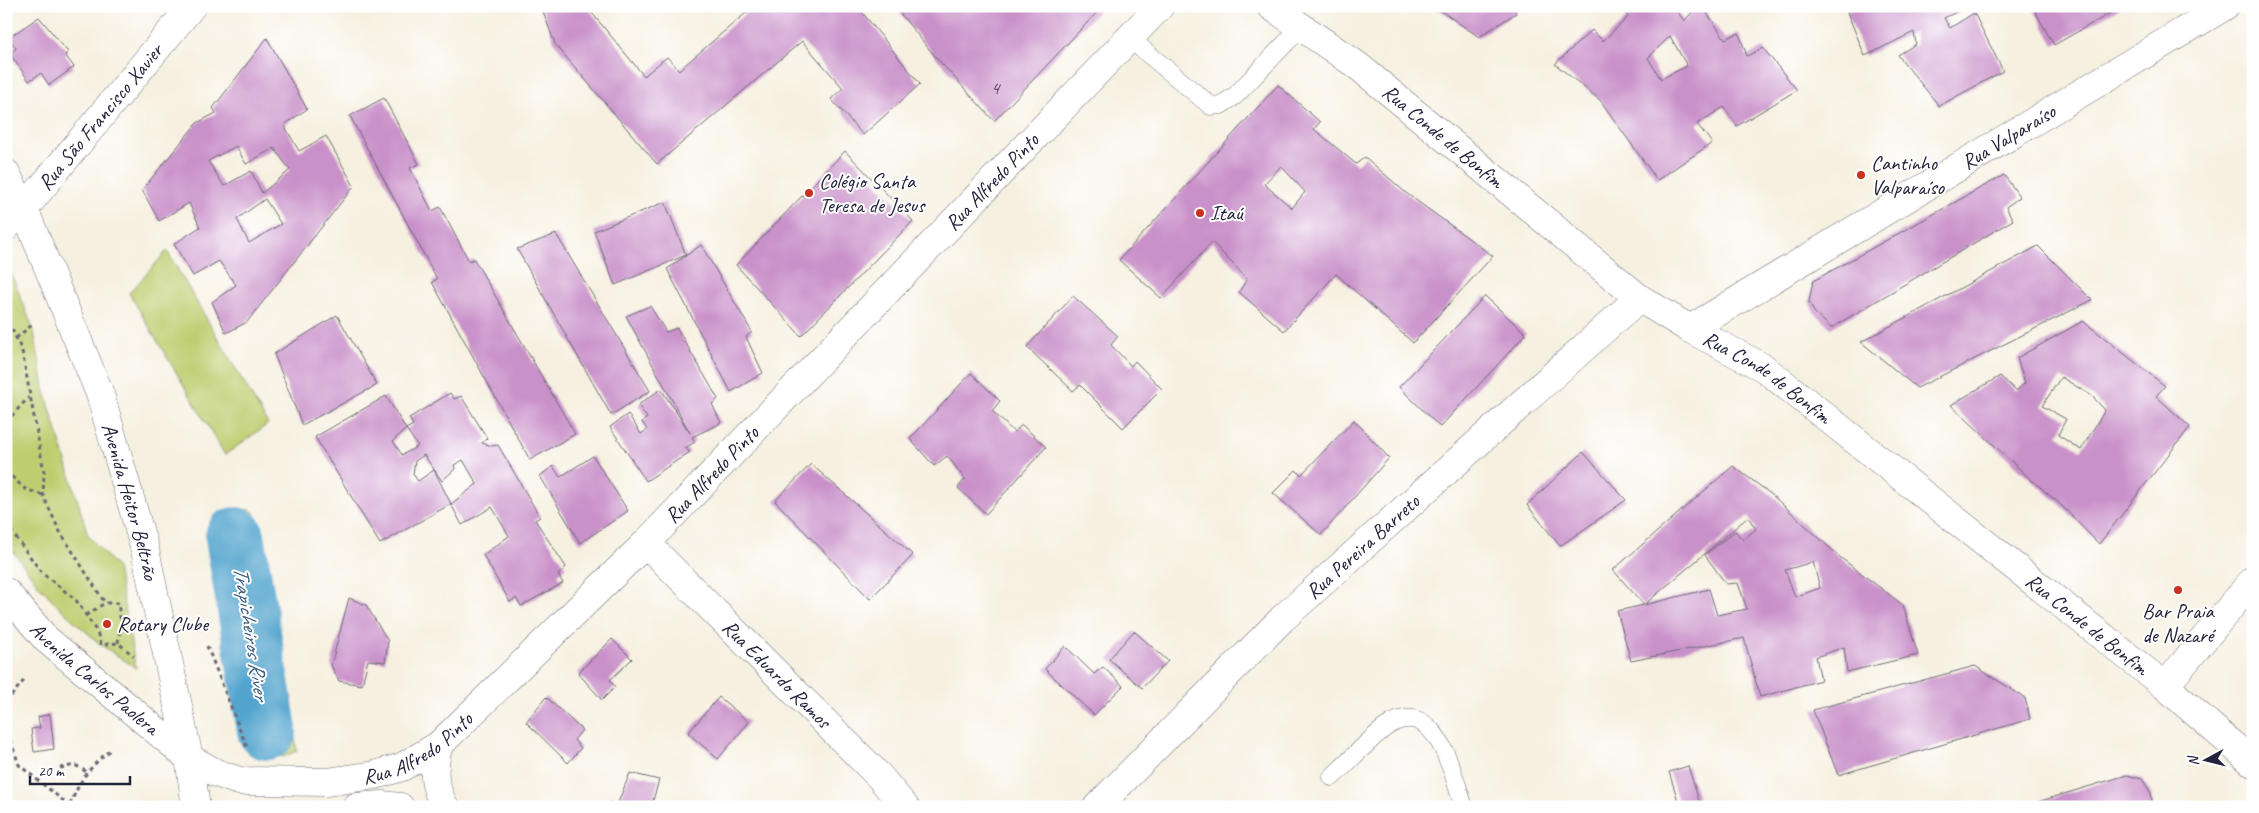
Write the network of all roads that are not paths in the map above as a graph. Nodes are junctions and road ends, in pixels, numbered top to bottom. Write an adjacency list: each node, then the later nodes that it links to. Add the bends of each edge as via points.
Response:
1 (192, 6): 8 (street, Rua São Francisco Xavier)
2 (1160, 6): 6 (street, Rua Alfredo Pinto)
3 (1271, 6): 5 (street, Rua Conde de Bonfim)
4 (2225, 6): 10 (street, Rua Valparaíso)
5 (1301, 27): 6 (lane, via 1235,96 1221,105 1211,106); 9 (street, Rua Conde de Bonfim, via 1358,66)
6 (1129, 38): 11 (street, Rua Alfredo Pinto)
7 (6, 173): 8 (street, Avenida Heitor Beltrão)
8 (15, 218): 16 (street, Avenida Heitor Beltrão, via 102,403 145,550)
9 (1639, 298): 10 (street, Rua Conde de Bonfim); 24 (street, Rua Pereira Barreto, via 1282,619)
10 (1690, 329): 14 (street, Rua Conde de Bonfim, via 1764,368)
11 (646, 543): 15 (street, Rua Alfredo Pinto); 23 (street, Rua Eduardo Ramos, via 879,776)
12 (2253, 580): 14 (street)
13 (6, 592): 16 (street, Avenida Carlos Paolera, via 46,638)
14 (2165, 686): 17 (street, Rua Conde de Bonfim)
15 (439, 745): 16 (street, Rua Alfredo Pinto, via 402,767 327,782 239,782); 22 (street, via 433,770)
16 (189, 758): 19 (street, Avenida Heitor Beltrão)
17 (2253, 763)
18 (1332, 777): 25 (lane, via 1387,727 1404,720 1417,720 1438,737)
19 (196, 807)
20 (356, 807): 21 (street)
21 (400, 807)
22 (445, 807)
23 (905, 807)
24 (1097, 807)
25 (1464, 807)

